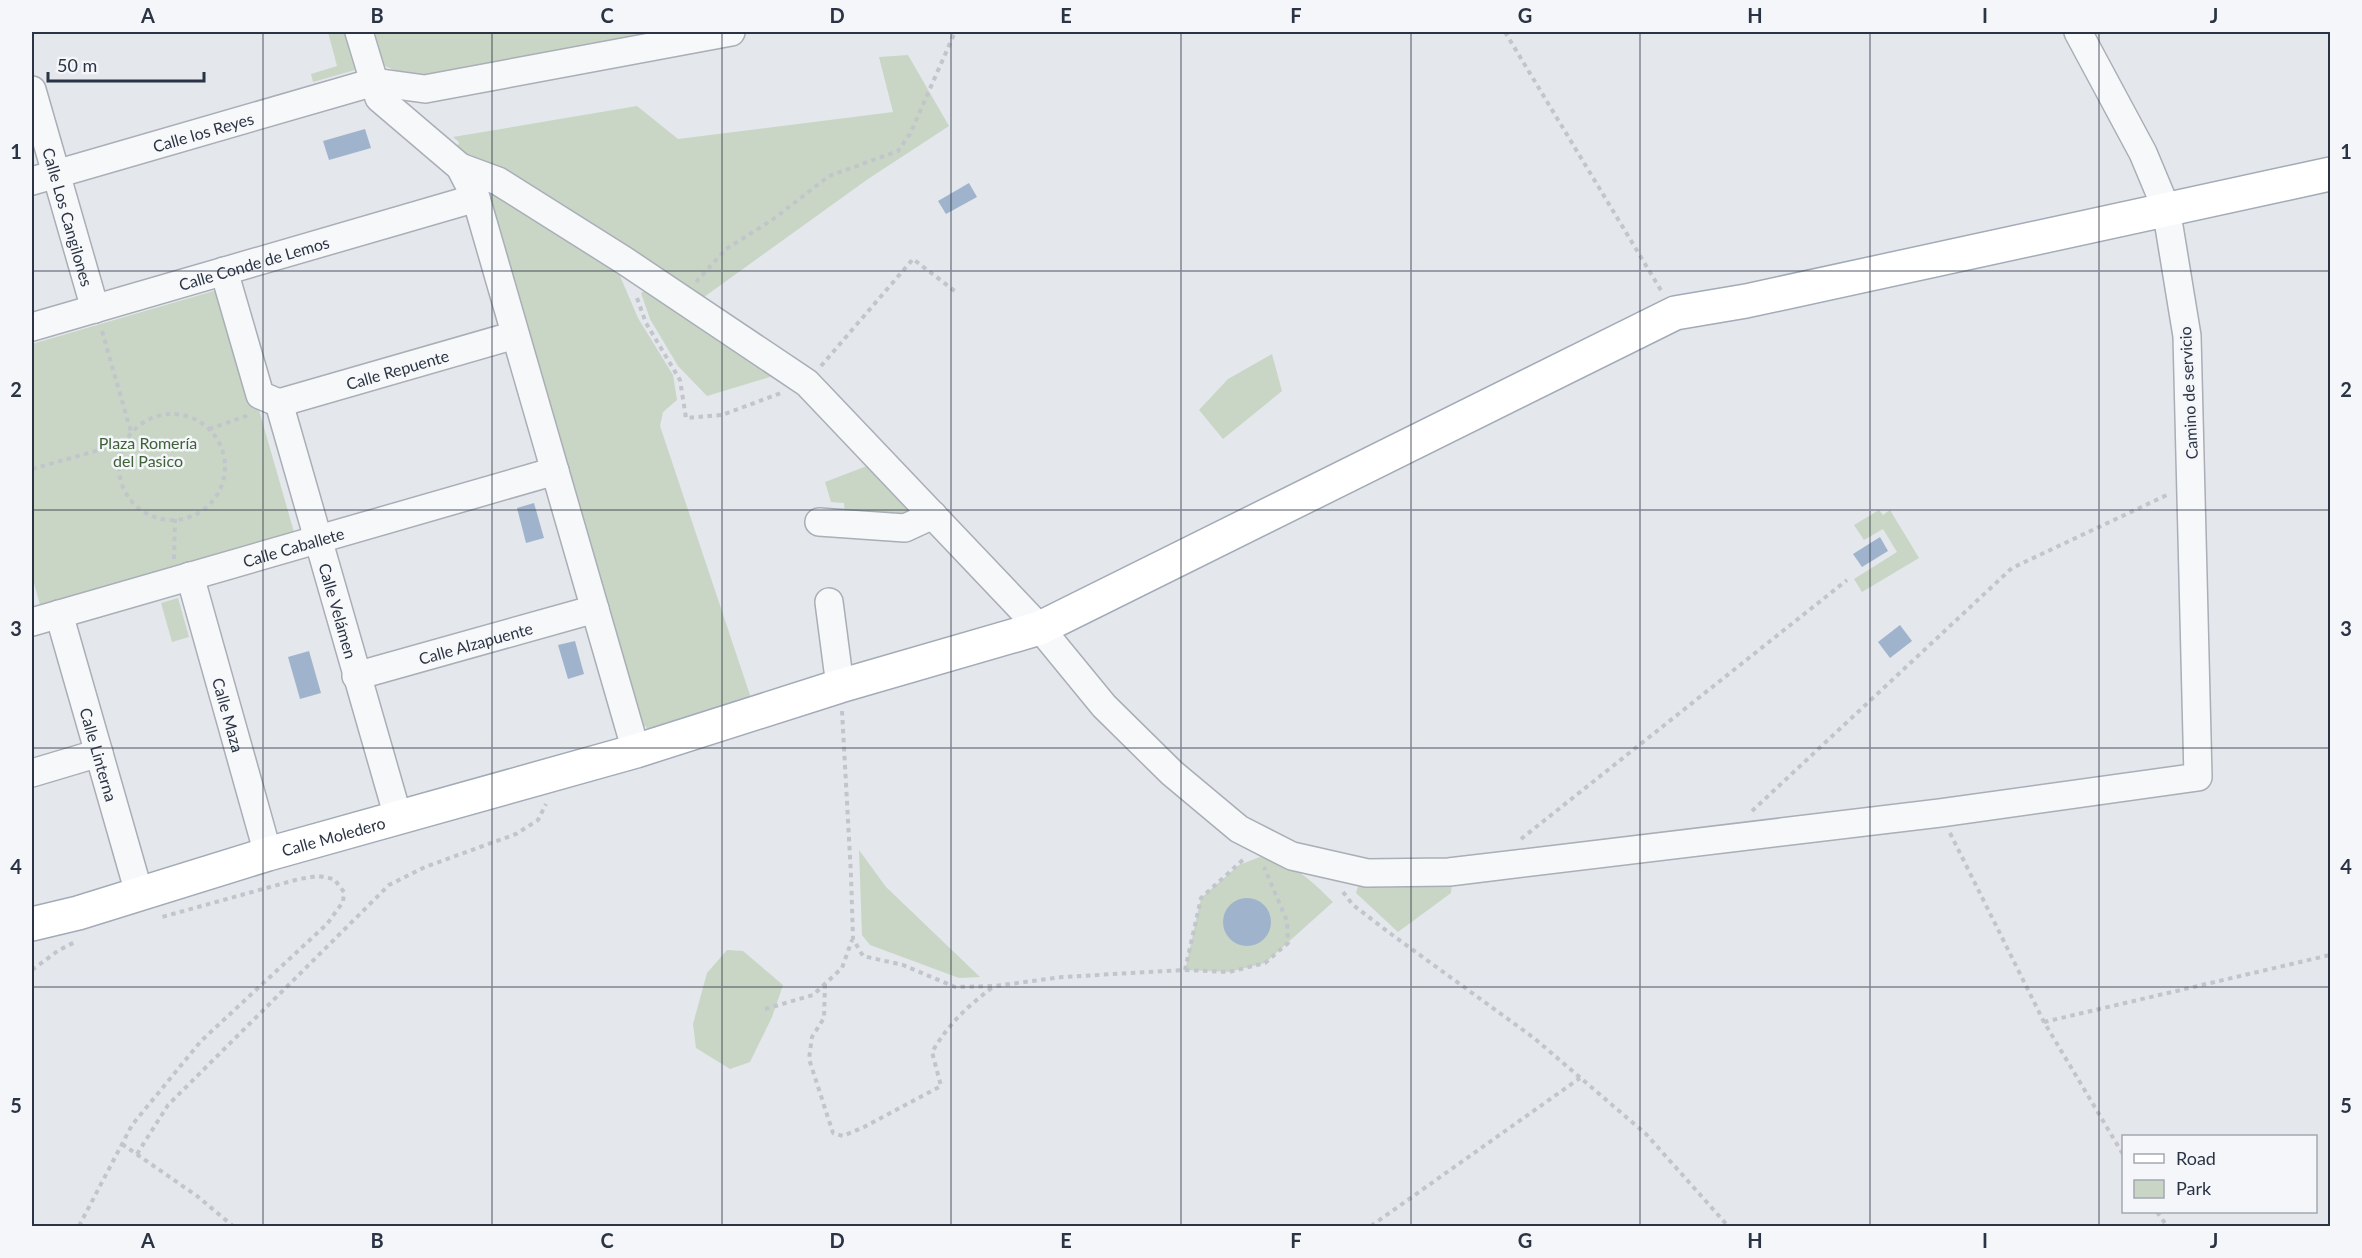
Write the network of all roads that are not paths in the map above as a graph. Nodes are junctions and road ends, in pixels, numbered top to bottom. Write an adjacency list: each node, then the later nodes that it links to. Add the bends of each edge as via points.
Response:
1 (359, 32): 4 (street)
2 (730, 32): 4 (street, via 425,90)
3 (2078, 32): 10 (street, Camino de servicio, via 2143,153)
4 (374, 82): 6 (street, via 379,98); 8 (street, Calle los Reyes)
5 (32, 90): 8 (street, Calle Los Cangilones)
6 (460, 167): 9 (street); 17 (street, via 498,181 807,383)
7 (2331, 174): 10 (main road, Calle Moledero)
8 (44, 177): 12 (street, Calle Los Cangilones)
9 (476, 198): 11 (street, Calle Conde de Lemos); 14 (street)
10 (2166, 208): 25 (main road, Calle Moledero, via 1746,301 1675,313); 25 (street, Camino de servicio, via 2187,336 2198,777 1940,813 1449,872 1367,873 1292,856 1239,829 1172,773 1104,706)
11 (224, 271): 12 (street, Calle Conde de Lemos); 15 (street, via 260,395)
12 (97, 315): 13 (street, Calle Conde de Lemos)
13 (32, 327)
14 (515, 335): 15 (street, Calle Repuente); 16 (street)
15 (268, 408): 19 (street, Calle Velámen)
16 (555, 471): 19 (street, Calle Caballete); 22 (street)
17 (933, 515): 18 (street, via 905,528); 25 (street)
18 (819, 522)
19 (317, 540): 20 (street, Calle Caballete); 26 (street, Calle Velámen)
20 (183, 572): 23 (street, Calle Caballete); 32 (street, Calle Maza)
21 (829, 602): 27 (street)
22 (595, 609): 26 (street, Calle Alzapuente); 28 (street)
23 (59, 615): 24 (street, Calle Caballete); 29 (street, Calle Linterna)
24 (32, 622)
25 (1040, 628): 27 (main road, Calle Moledero)
26 (357, 676): 31 (street, Calle Velámen)
27 (840, 686): 28 (main road, Calle Moledero)
28 (636, 751): 31 (main road, Calle Moledero)
29 (99, 753): 30 (street); 33 (street, Calle Linterna)
30 (32, 773)
31 (398, 817): 32 (main road, Calle Moledero)
32 (268, 854): 33 (main road, Calle Moledero)
33 (147, 906): 34 (main road, Calle Moledero, via 78,913)
34 (32, 924)

